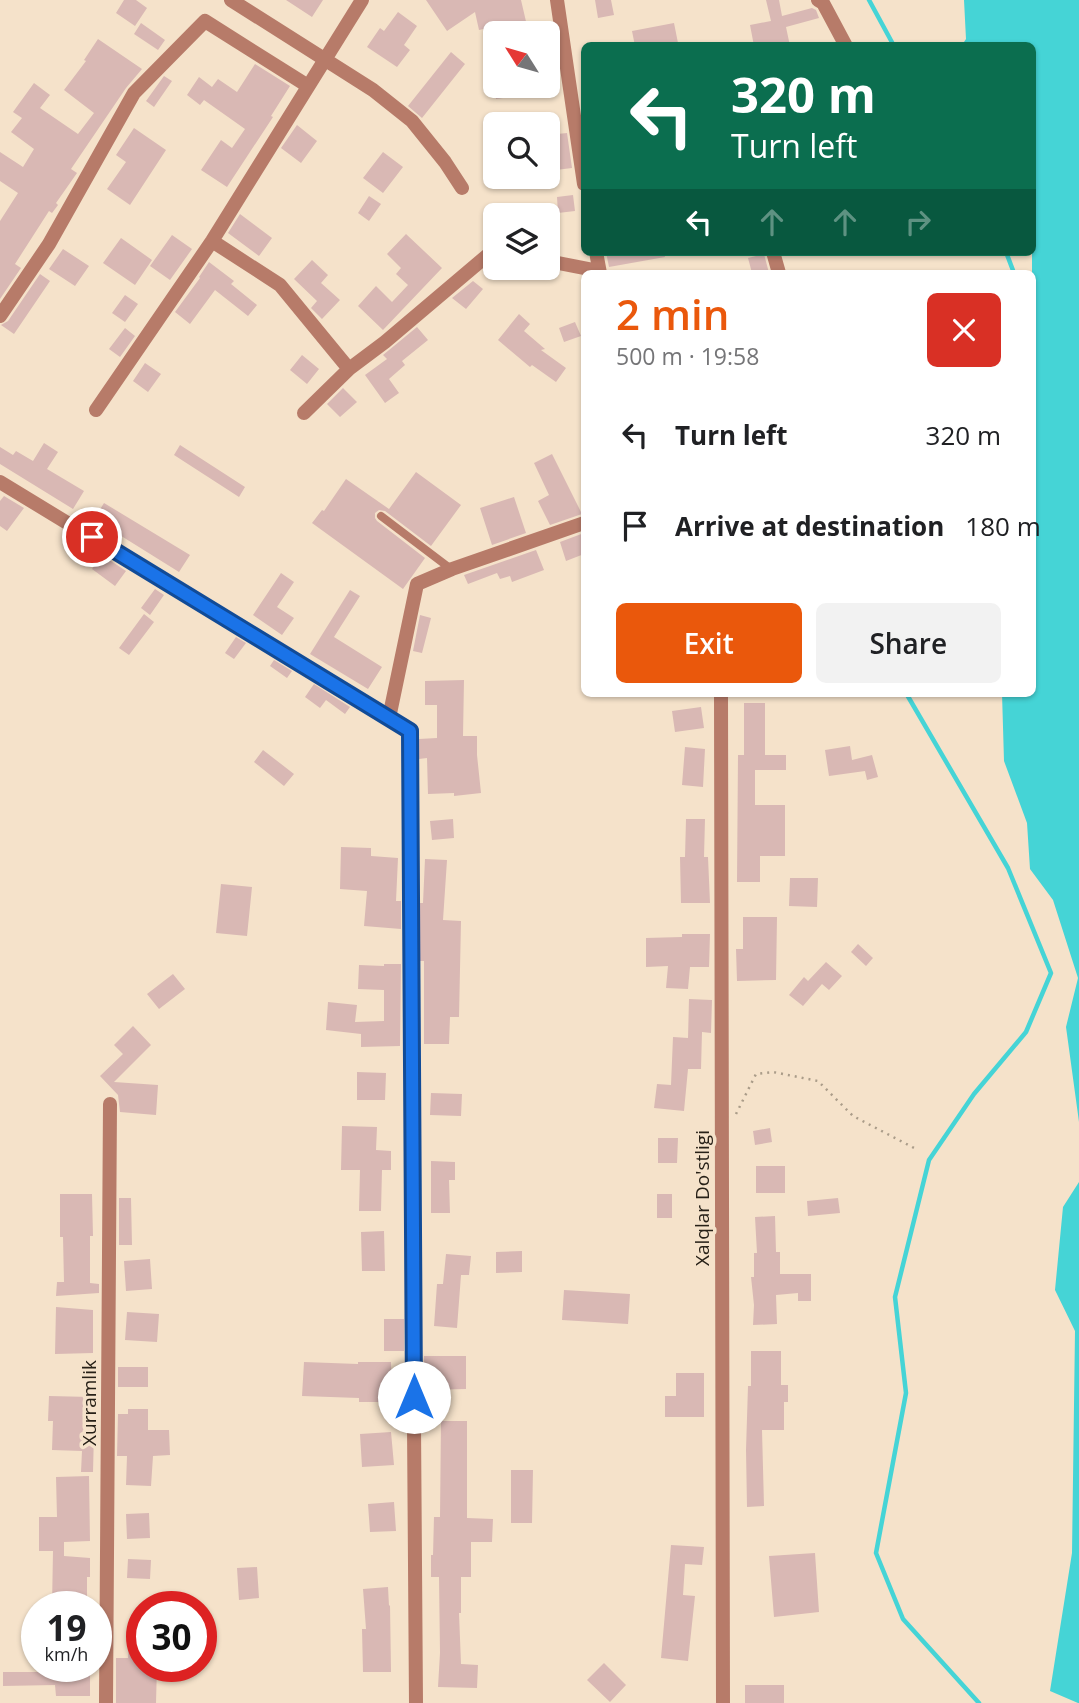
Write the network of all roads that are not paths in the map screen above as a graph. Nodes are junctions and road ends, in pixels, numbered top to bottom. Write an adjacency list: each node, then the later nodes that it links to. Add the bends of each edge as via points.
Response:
1 (231, 0): 6 (street)
2 (362, 0): 6 (street)
3 (557, 0): 8 (street)
4 (818, 0): 5 (street)
5 (844, 42)
6 (324, 60): 7 (street); 9 (street, via 412,121)
7 (308, 86): 10 (street); 14 (street, via 205,21 134,93 49,244)
8 (581, 164)
9 (462, 188)
10 (212, 241): 15 (street, via 280,285); 16 (street)
11 (483, 259): 15 (street)
12 (560, 264): 13 (street)
13 (590, 270)
14 (0, 316)
15 (349, 369): 17 (street)
16 (96, 410)
17 (304, 413)
18 (0, 482): 23 (street)
19 (381, 516): 21 (lane)
20 (581, 524): 21 (street)
21 (452, 569): 23 (street, via 417,584)
22 (721, 697): 27 (street, Xalqlar Do'stligi)
23 (389, 718): 26 (street, via 410,731)
24 (110, 1104): 25 (street, Xurramlik)
25 (106, 1703)
26 (416, 1703)
27 (723, 1703)

